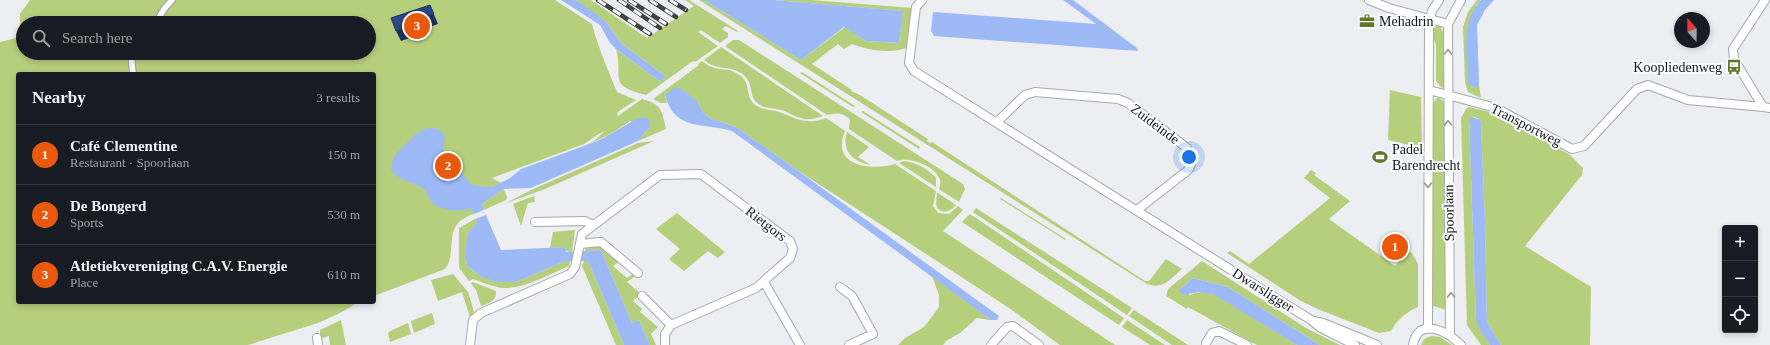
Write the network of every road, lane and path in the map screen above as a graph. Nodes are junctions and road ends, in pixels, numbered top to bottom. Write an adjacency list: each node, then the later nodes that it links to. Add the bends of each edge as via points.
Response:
1 (172, 0): 7 (street)
2 (922, 0): 15 (street, via 916,7 910,67)
3 (1369, 0): 8 (street, via 1393,10)
4 (1440, 0): 8 (street, via 1434,5)
5 (1461, 0): 9 (street, Spoorlaan)
6 (1765, 0): 14 (street, via 1733,49 1734,59)
7 (160, 16)
8 (1429, 16): 9 (street); 12 (street, Spoorlaan)
9 (1448, 24): 13 (street, Spoorlaan, one-way to 9)
10 (132, 60): 11 (street)
11 (133, 72)
12 (1429, 90): 13 (street, Transportweg); 26 (street, Spoorlaan, one-way to 26)
13 (1448, 95): 14 (street, Transportweg, via 1496,108 1572,149 1584,146 1637,89 1648,85 1688,100); 27 (street, Spoorlaan, one-way to 13)
14 (1766, 107)
15 (997, 122): 16 (street); 16 (street, Zuideinde, via 1025,95 1035,92 1118,99 1128,103 1187,148 1192,158 1187,171)
16 (1137, 210): 24 (street, Dwarsligger)
17 (534, 222): 18 (street, via 585,221)
18 (593, 225): 19 (street, Rietgors, via 582,234); 21 (street, Rietgors, via 660,176 702,174 790,241 793,249 790,258)
19 (579, 246): 20 (street, via 601,242); 29 (street, Rietgors, via 575,267 570,274 481,313 473,320)
20 (638, 273)
21 (764, 282): 25 (street, Rietgors, via 756,288); 31 (street)
22 (840, 287): 32 (street, via 852,296 873,334)
23 (642, 296): 25 (street)
24 (1311, 320): 36 (street, Dwarsligger, via 1321,328); 37 (street, Dwarsligger)
25 (671, 325): 30 (street, via 665,333)
26 (1428, 329): 27 (street); 38 (street, via 1415,335)
27 (1450, 334): 39 (street)
28 (1206, 343): 35 (street, via 1212,333 1219,331)
29 (470, 345)
30 (665, 345)
31 (800, 345)
32 (849, 345)
33 (991, 345): 34 (street, via 1007,328 1013,326)
34 (1039, 345)
35 (1247, 345)
36 (1355, 345)
37 (1377, 345)
38 (1412, 345)
39 (1461, 345)

